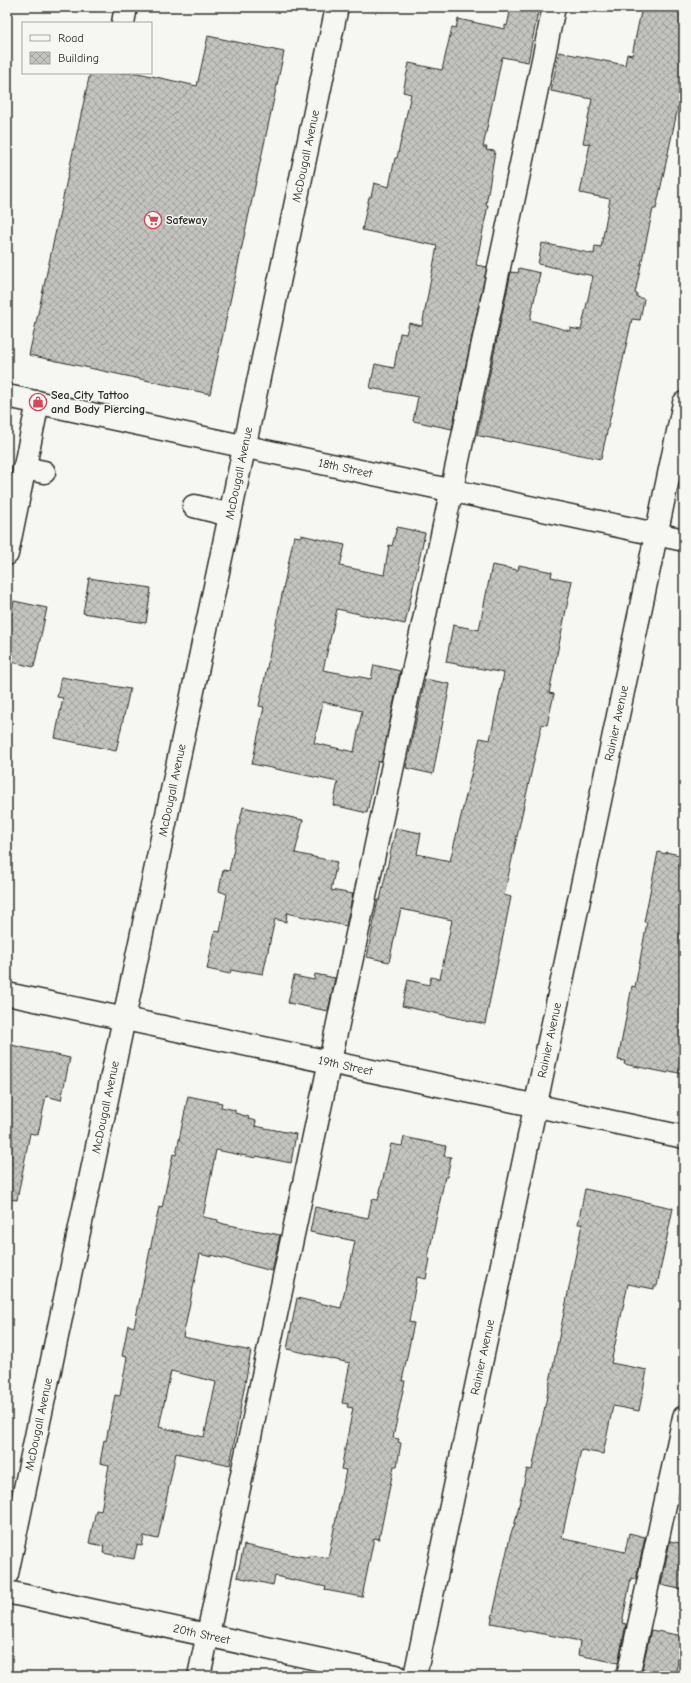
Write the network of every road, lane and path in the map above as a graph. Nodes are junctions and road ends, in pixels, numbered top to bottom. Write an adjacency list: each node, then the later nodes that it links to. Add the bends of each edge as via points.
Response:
1 (126, 7): 4 (street)
2 (337, 7): 8 (street, McDougall Avenue)
3 (554, 7): 9 (street)
4 (123, 22)
5 (7, 396): 6 (street, 18th Street)
6 (38, 402): 8 (street, 18th Street); 14 (street, via 34,470)
7 (684, 403): 12 (street, Rainier Avenue)
8 (245, 446): 9 (street, 18th Street); 11 (street, McDougall Avenue)
9 (453, 491): 12 (street, 18th Street); 17 (street)
10 (194, 506): 11 (street)
11 (230, 514): 16 (street, McDougall Avenue)
12 (656, 534): 13 (street, 18th Street); 18 (street, Rainier Avenue)
13 (684, 540)
14 (7, 554)
15 (7, 994): 16 (street, 19th Street)
16 (124, 1018): 17 (street, 19th Street); 21 (street, McDougall Avenue)
17 (330, 1062): 18 (street, 19th Street); 23 (street)
18 (536, 1105): 19 (street, 19th Street); 26 (street, Rainier Avenue)
19 (684, 1137)
20 (684, 1417): 27 (street)
21 (7, 1574)
22 (7, 1592): 23 (street, 20th Street)
23 (208, 1635): 24 (street); 25 (street, 20th Street)
24 (199, 1676)
25 (396, 1676)
26 (415, 1676)
27 (628, 1676)

